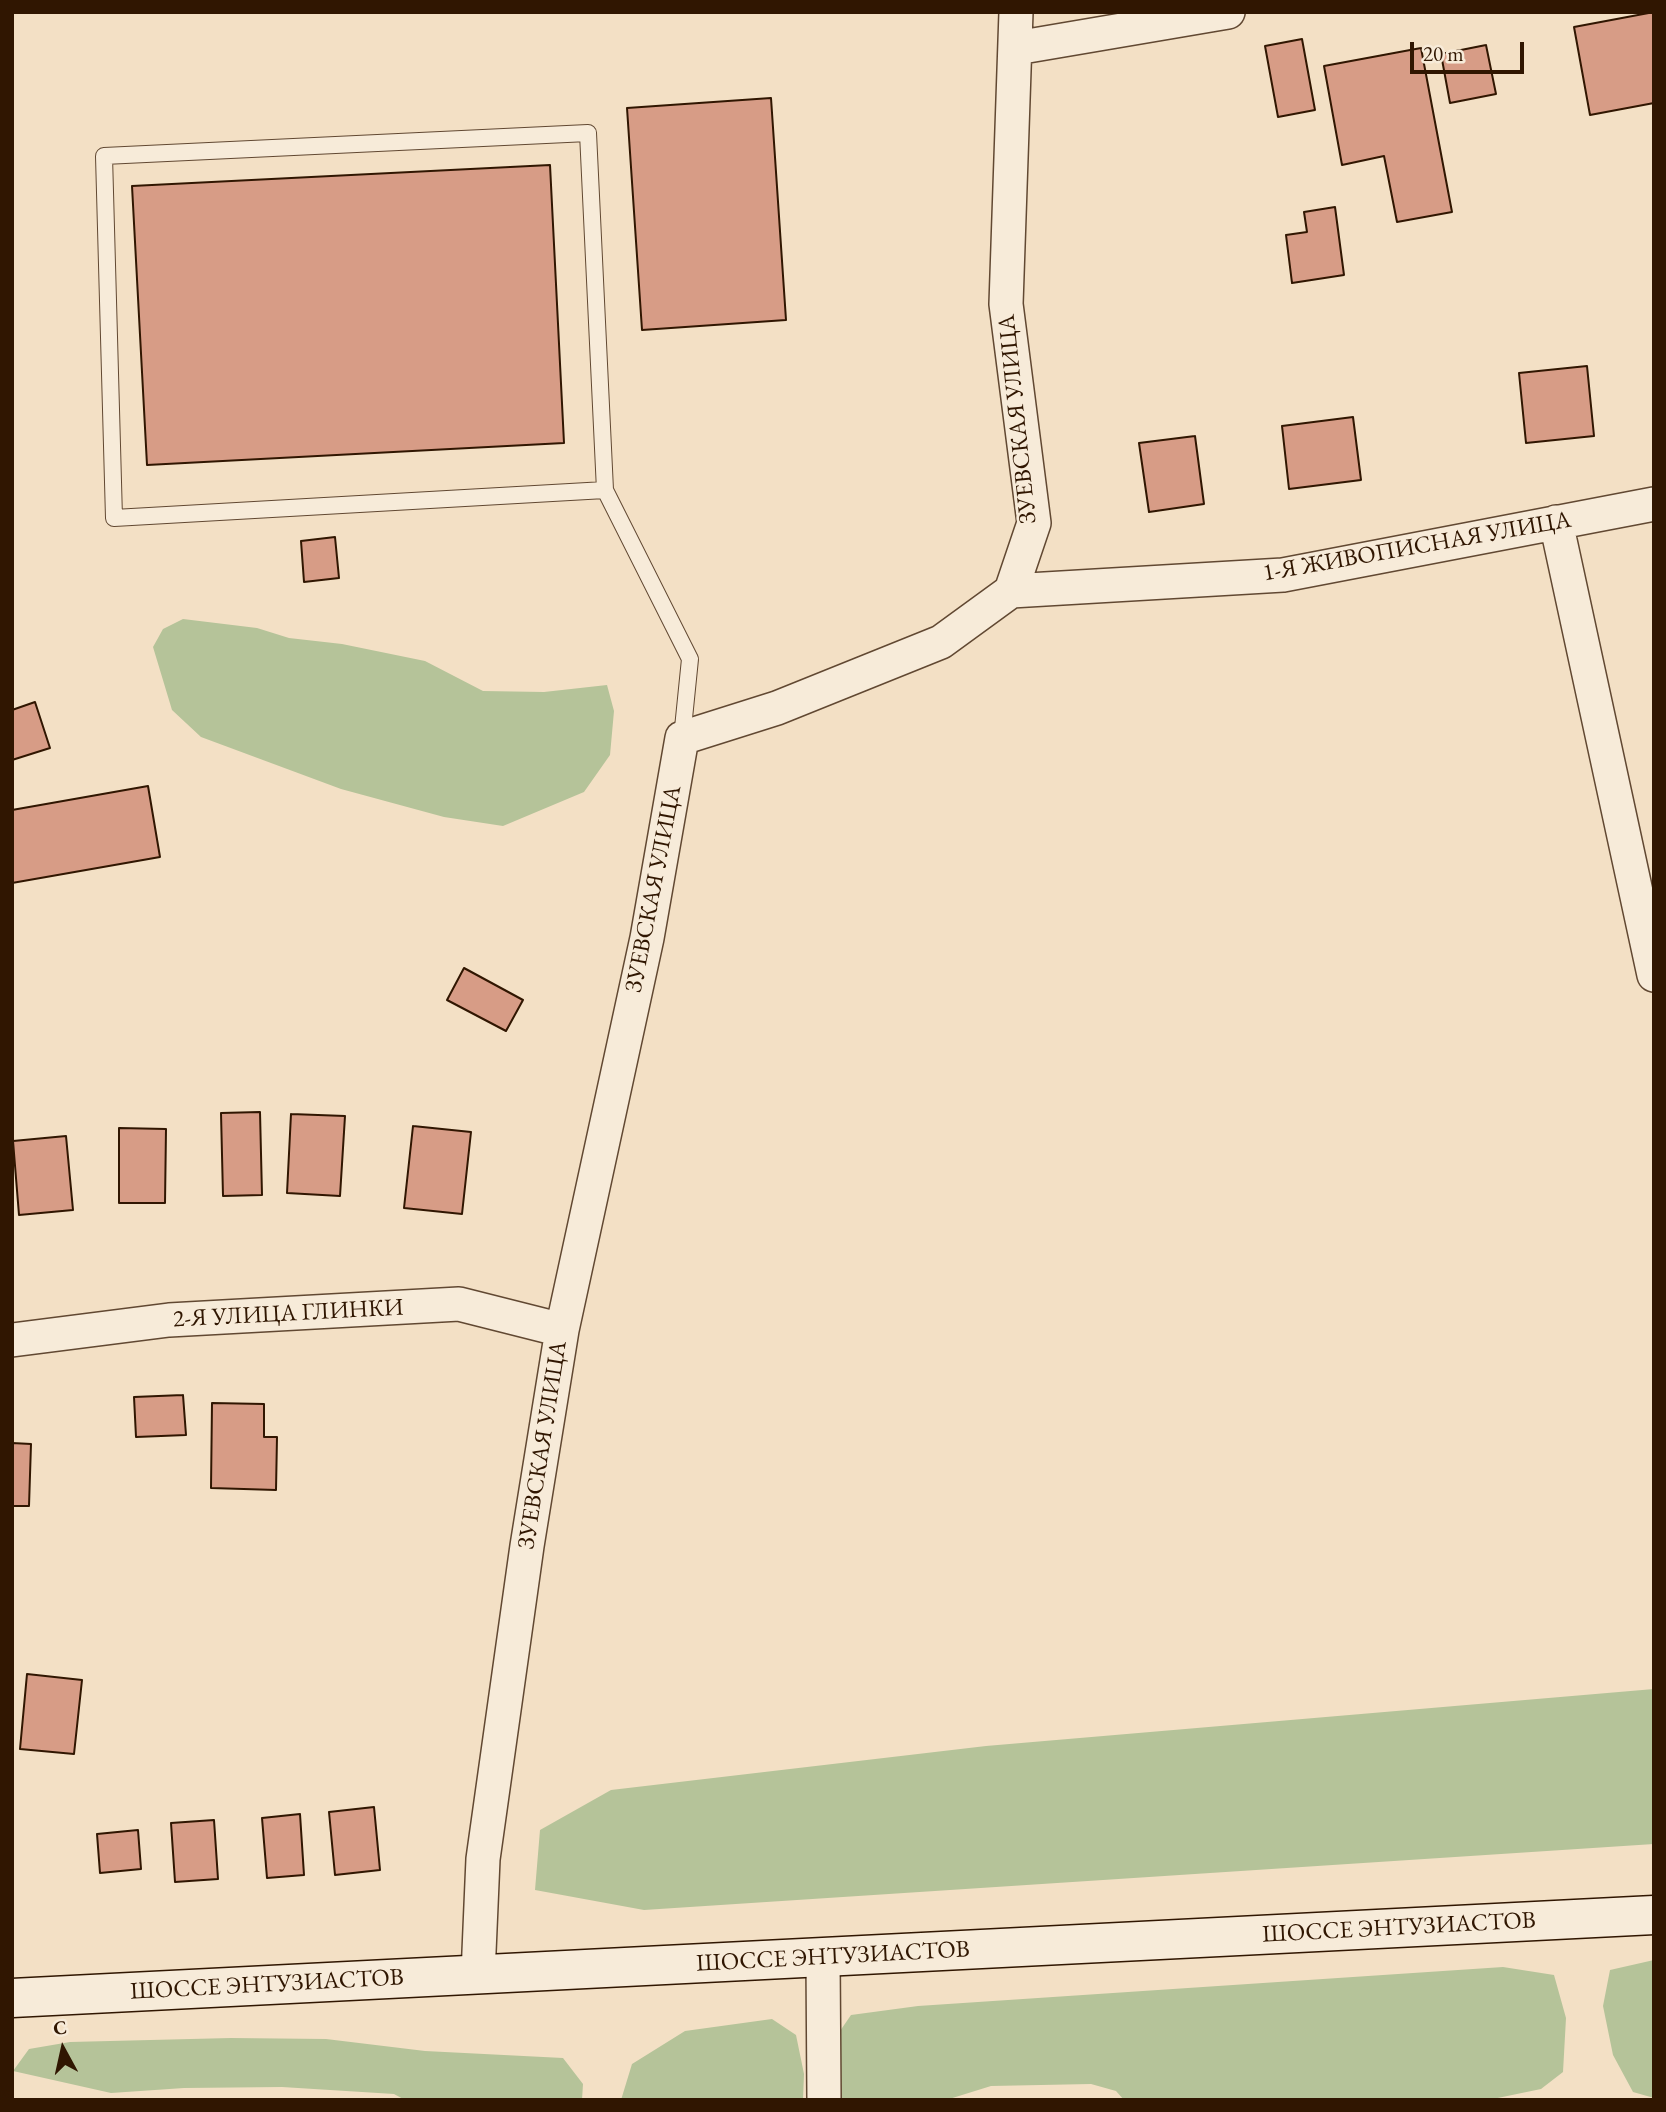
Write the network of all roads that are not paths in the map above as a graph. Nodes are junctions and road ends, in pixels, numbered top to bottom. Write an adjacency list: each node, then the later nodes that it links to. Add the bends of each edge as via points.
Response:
1 (1016, 12): 3 (street, ЗУЕВСКАЯ УЛИЦА)
2 (1228, 12): 3 (street)
3 (1016, 48): 7 (street, ЗУЕВСКАЯ УЛИЦА, via 1006,304 1034,523)
4 (605, 490): 4 (lane, via 114,518 104,156 588,133); 8 (lane, via 690,659)
5 (1654, 504): 6 (street, 1-Я ЖИВОПИСНАЯ УЛИЦА)
6 (1556, 522): 7 (street, 1-Я ЖИВОПИСНАЯ УЛИЦА, via 1283,575); 9 (street)
7 (1011, 591): 8 (street, via 941,642 777,708)
8 (682, 738): 10 (street, ЗУЕВСКАЯ УЛИЦА, via 647,938)
9 (1654, 975)
10 (562, 1329): 11 (street, 2-Я УЛИЦА ГЛИНКИ, via 460,1304 169,1320); 14 (street, ЗУЕВСКАЯ УЛИЦА, via 483,1858)
11 (12, 1340)
12 (1654, 1915): 13 (main road, ШОССЕ ЭНТУЗИАСТОВ)
13 (823, 1958): 14 (main road, ШОССЕ ЭНТУЗИАСТОВ); 16 (street)
14 (478, 1975): 15 (main road, ШОССЕ ЭНТУЗИАСТОВ)
15 (12, 1998)
16 (824, 2100)

